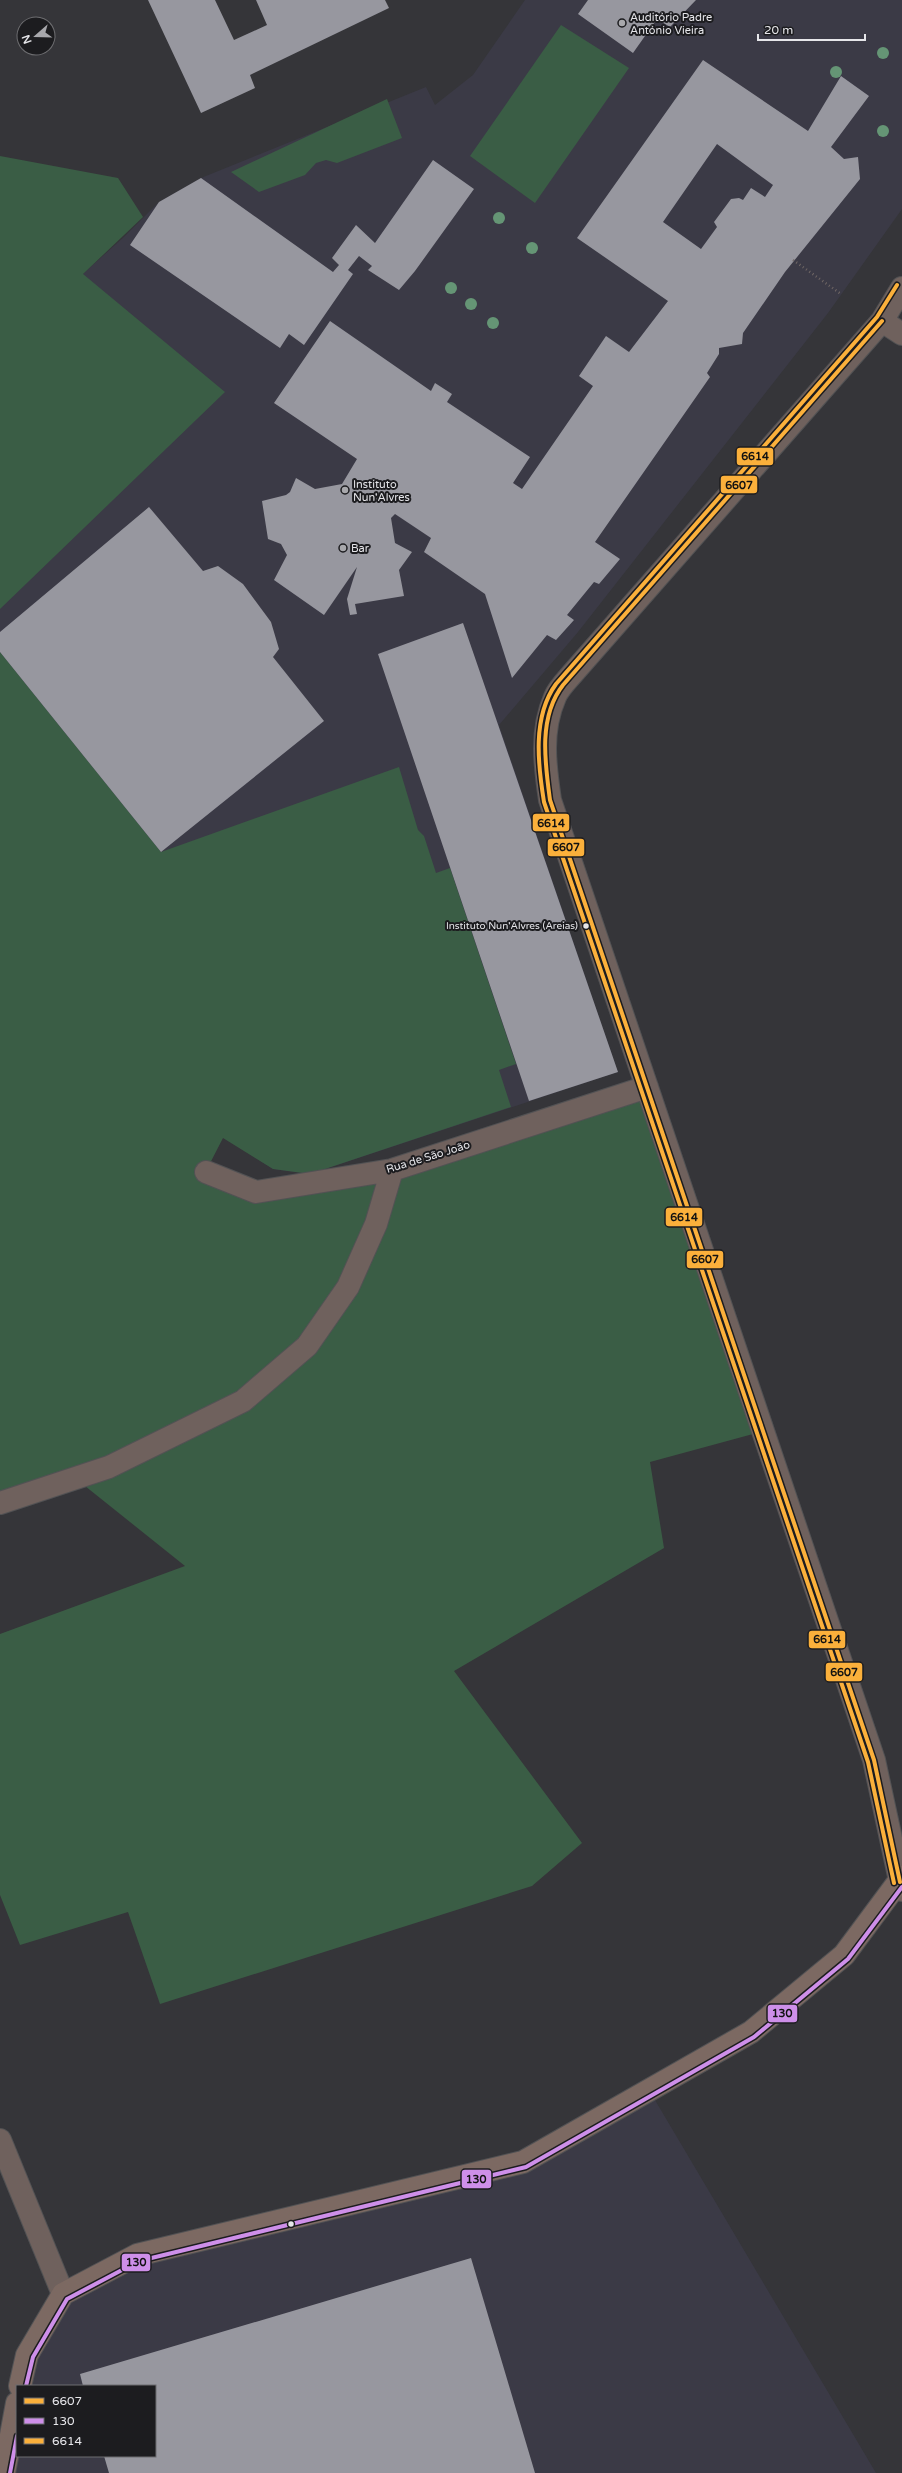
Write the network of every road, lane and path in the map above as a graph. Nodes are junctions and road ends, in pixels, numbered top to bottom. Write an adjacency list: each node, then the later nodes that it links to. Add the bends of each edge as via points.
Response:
1 (793, 260): 3 (path)
2 (902, 288): 4 (street)
3 (841, 294)
4 (882, 321): 5 (street); 6 (street, via 573,673 555,696 546,725 544,757 550,800)
5 (902, 334)
6 (647, 1088): 7 (street, Rua de São João); 10 (street, via 874,1760)
7 (392, 1170): 8 (street, Rua de São João, via 256,1192); 9 (street, via 376,1224 348,1287 307,1346 243,1401 109,1467)
8 (206, 1172)
9 (0, 1503)
10 (901, 1883): 12 (main road, via 844,1955 751,2032 523,2162 137,2254)
11 (0, 2140): 12 (street)
12 (63, 2294): 13 (main road, via 27,2355)
13 (20, 2385)
14 (16, 2408): 15 (main road)
15 (3, 2470)

